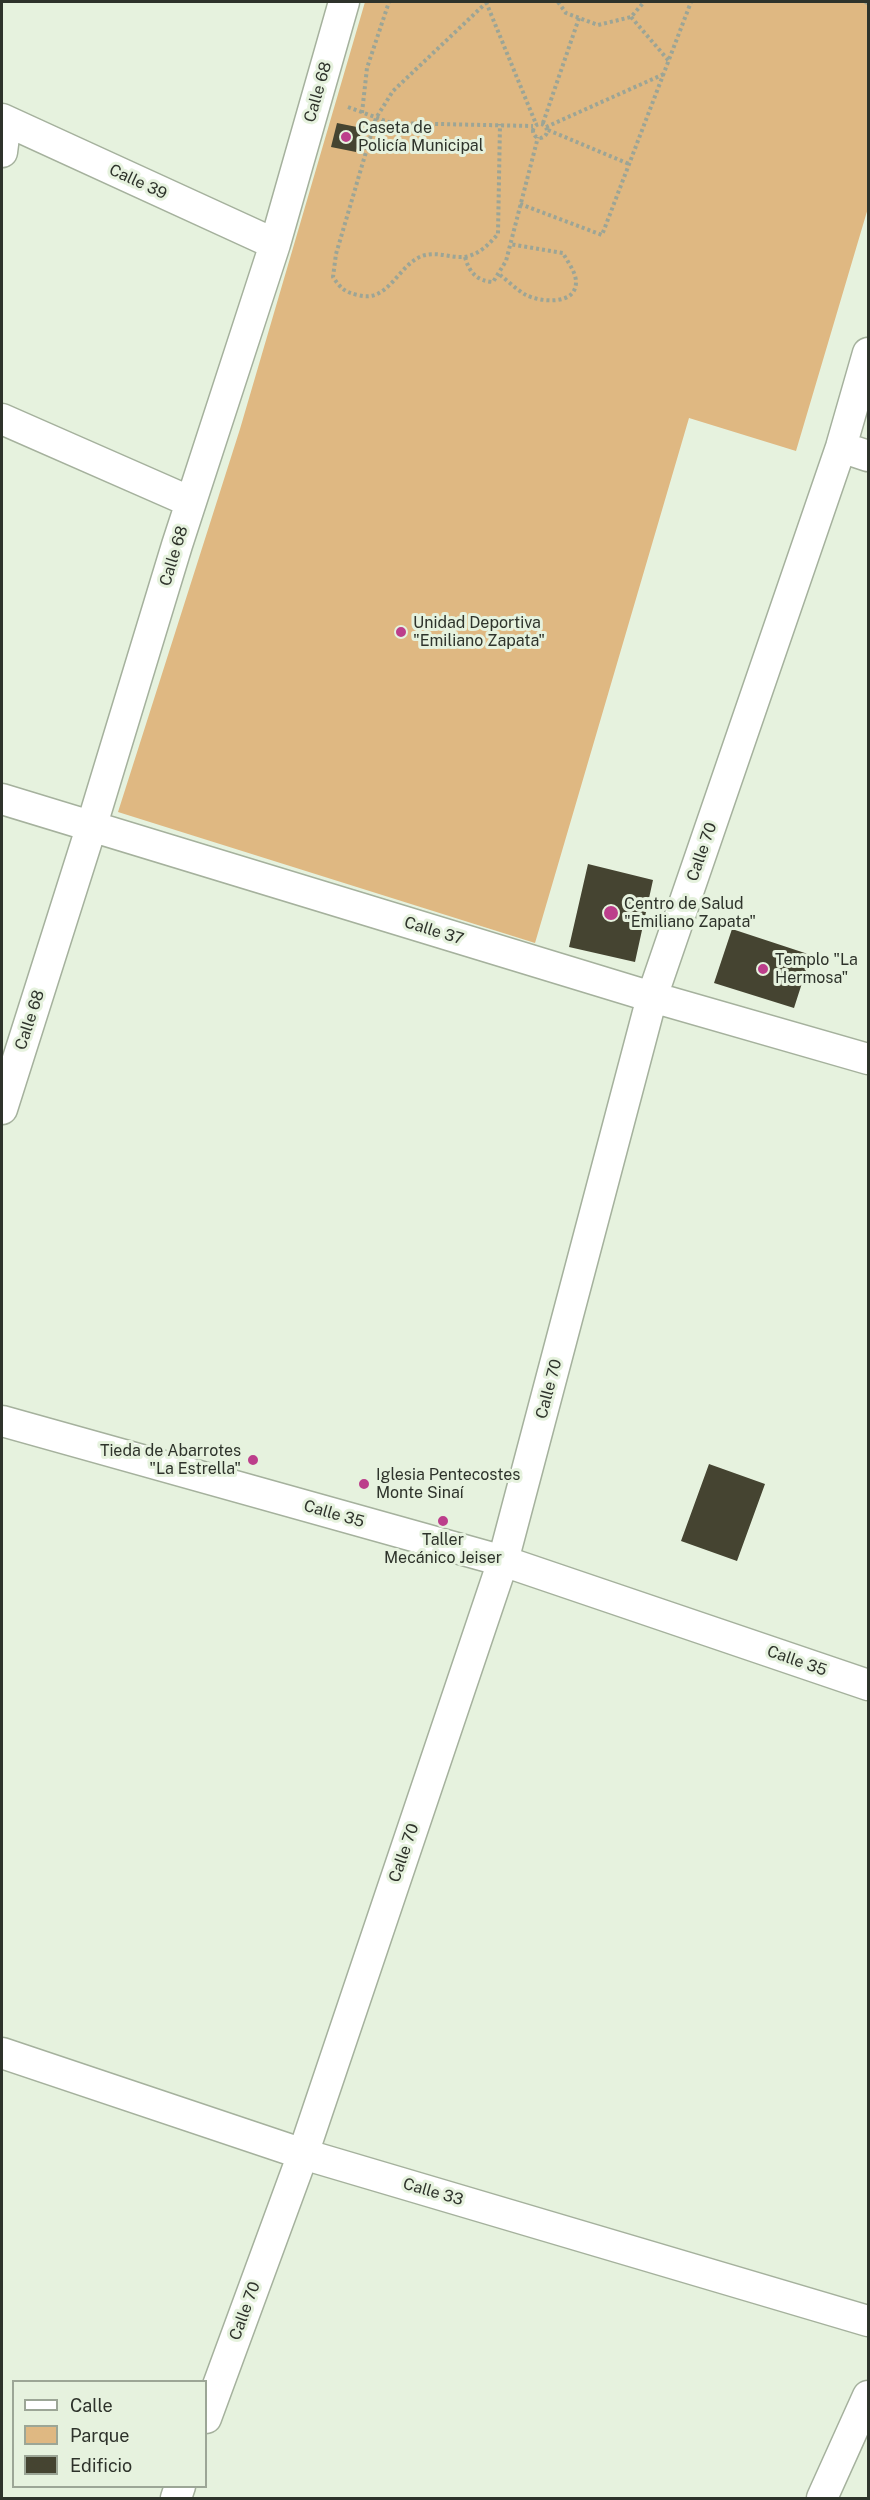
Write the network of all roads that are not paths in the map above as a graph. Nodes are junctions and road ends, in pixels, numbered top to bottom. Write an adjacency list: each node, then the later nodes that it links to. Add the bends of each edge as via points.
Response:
1 (344, 2): 4 (street, Calle 68)
2 (4, 120): 3 (street); 4 (street, Calle 39)
3 (2, 152)
4 (275, 244): 8 (street, Calle 68)
5 (868, 352): 7 (street, Calle 70)
6 (2, 419): 8 (street)
7 (855, 452): 11 (street, Calle 70)
8 (191, 502): 10 (street, Calle 68)
9 (2, 800): 10 (street, Calle 37)
10 (91, 828): 11 (street, Calle 37); 13 (street, Calle 68)
11 (652, 997): 12 (street, Calle 37); 15 (street, Calle 70)
12 (868, 1059)
13 (2, 1110)
14 (2, 1420): 15 (street, Calle 35)
15 (503, 1561): 16 (street, Calle 35); 18 (street, Calle 70)
16 (868, 1685)
17 (2, 2053): 18 (street, Calle 33)
18 (303, 2154): 19 (street, Calle 33); 21 (street, Calle 70)
19 (868, 2321)
20 (868, 2396): 22 (street)
21 (207, 2415)
22 (822, 2499)

